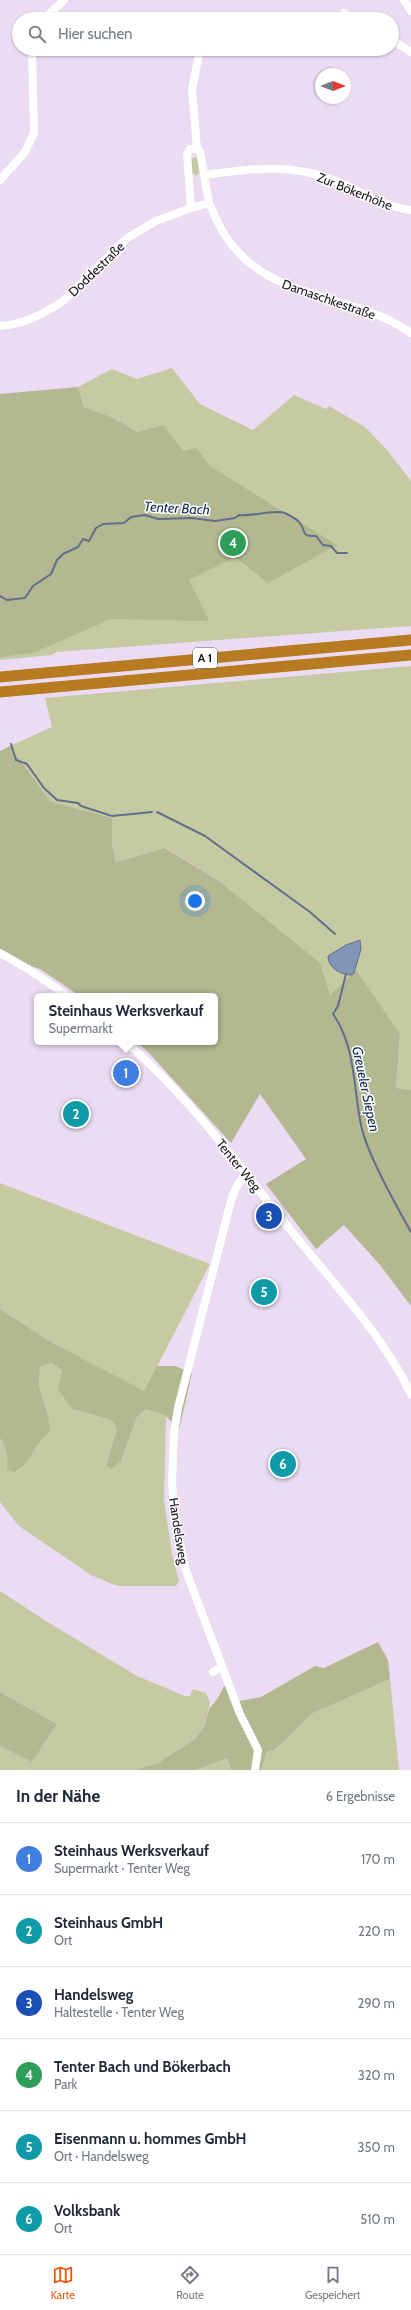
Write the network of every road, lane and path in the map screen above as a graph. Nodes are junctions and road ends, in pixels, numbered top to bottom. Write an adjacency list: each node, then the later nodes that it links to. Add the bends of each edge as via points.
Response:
1 (64, 0): 4 (street)
2 (404, 0): 3 (street)
3 (411, 10)
4 (51, 12)
5 (399, 44): 6 (street)
6 (411, 52)
7 (32, 56): 11 (street, via 34,133 25,152)
8 (199, 56): 9 (street, via 192,89)
9 (197, 149): 10 (street, Damaschkestraße, via 201,153); 13 (street, via 190,149 187,152)
10 (204, 175): 12 (street, Damaschkestraße); 14 (street, Zur Bökerhöhe, via 259,168 292,169 330,179 389,205)
11 (0, 180)
12 (209, 204): 13 (street, Doddestraße); 16 (street, Damaschkestraße, via 229,241 266,275 297,290 375,314)
13 (191, 208): 15 (street, Doddestraße, via 156,221 127,238 53,308 22,322)
14 (411, 210)
15 (0, 326)
16 (411, 333)
17 (411, 640): 19 (highway, A 1)
18 (411, 655): 20 (highway, A 1)
19 (0, 677)
20 (0, 692)
21 (0, 954): 22 (street)
22 (64, 993)
23 (129, 1045): 24 (street, Tenter Weg, via 182,1096)
24 (246, 1175): 25 (street, Tenter Weg, via 372,1332); 26 (street, Handelsweg, via 232,1197 186,1371 173,1442 173,1502 182,1558)
25 (411, 1394)
26 (222, 1667): 27 (street); 28 (street, Handelsweg, via 240,1714 255,1743 258,1754)
27 (213, 1672)
28 (255, 1770)

